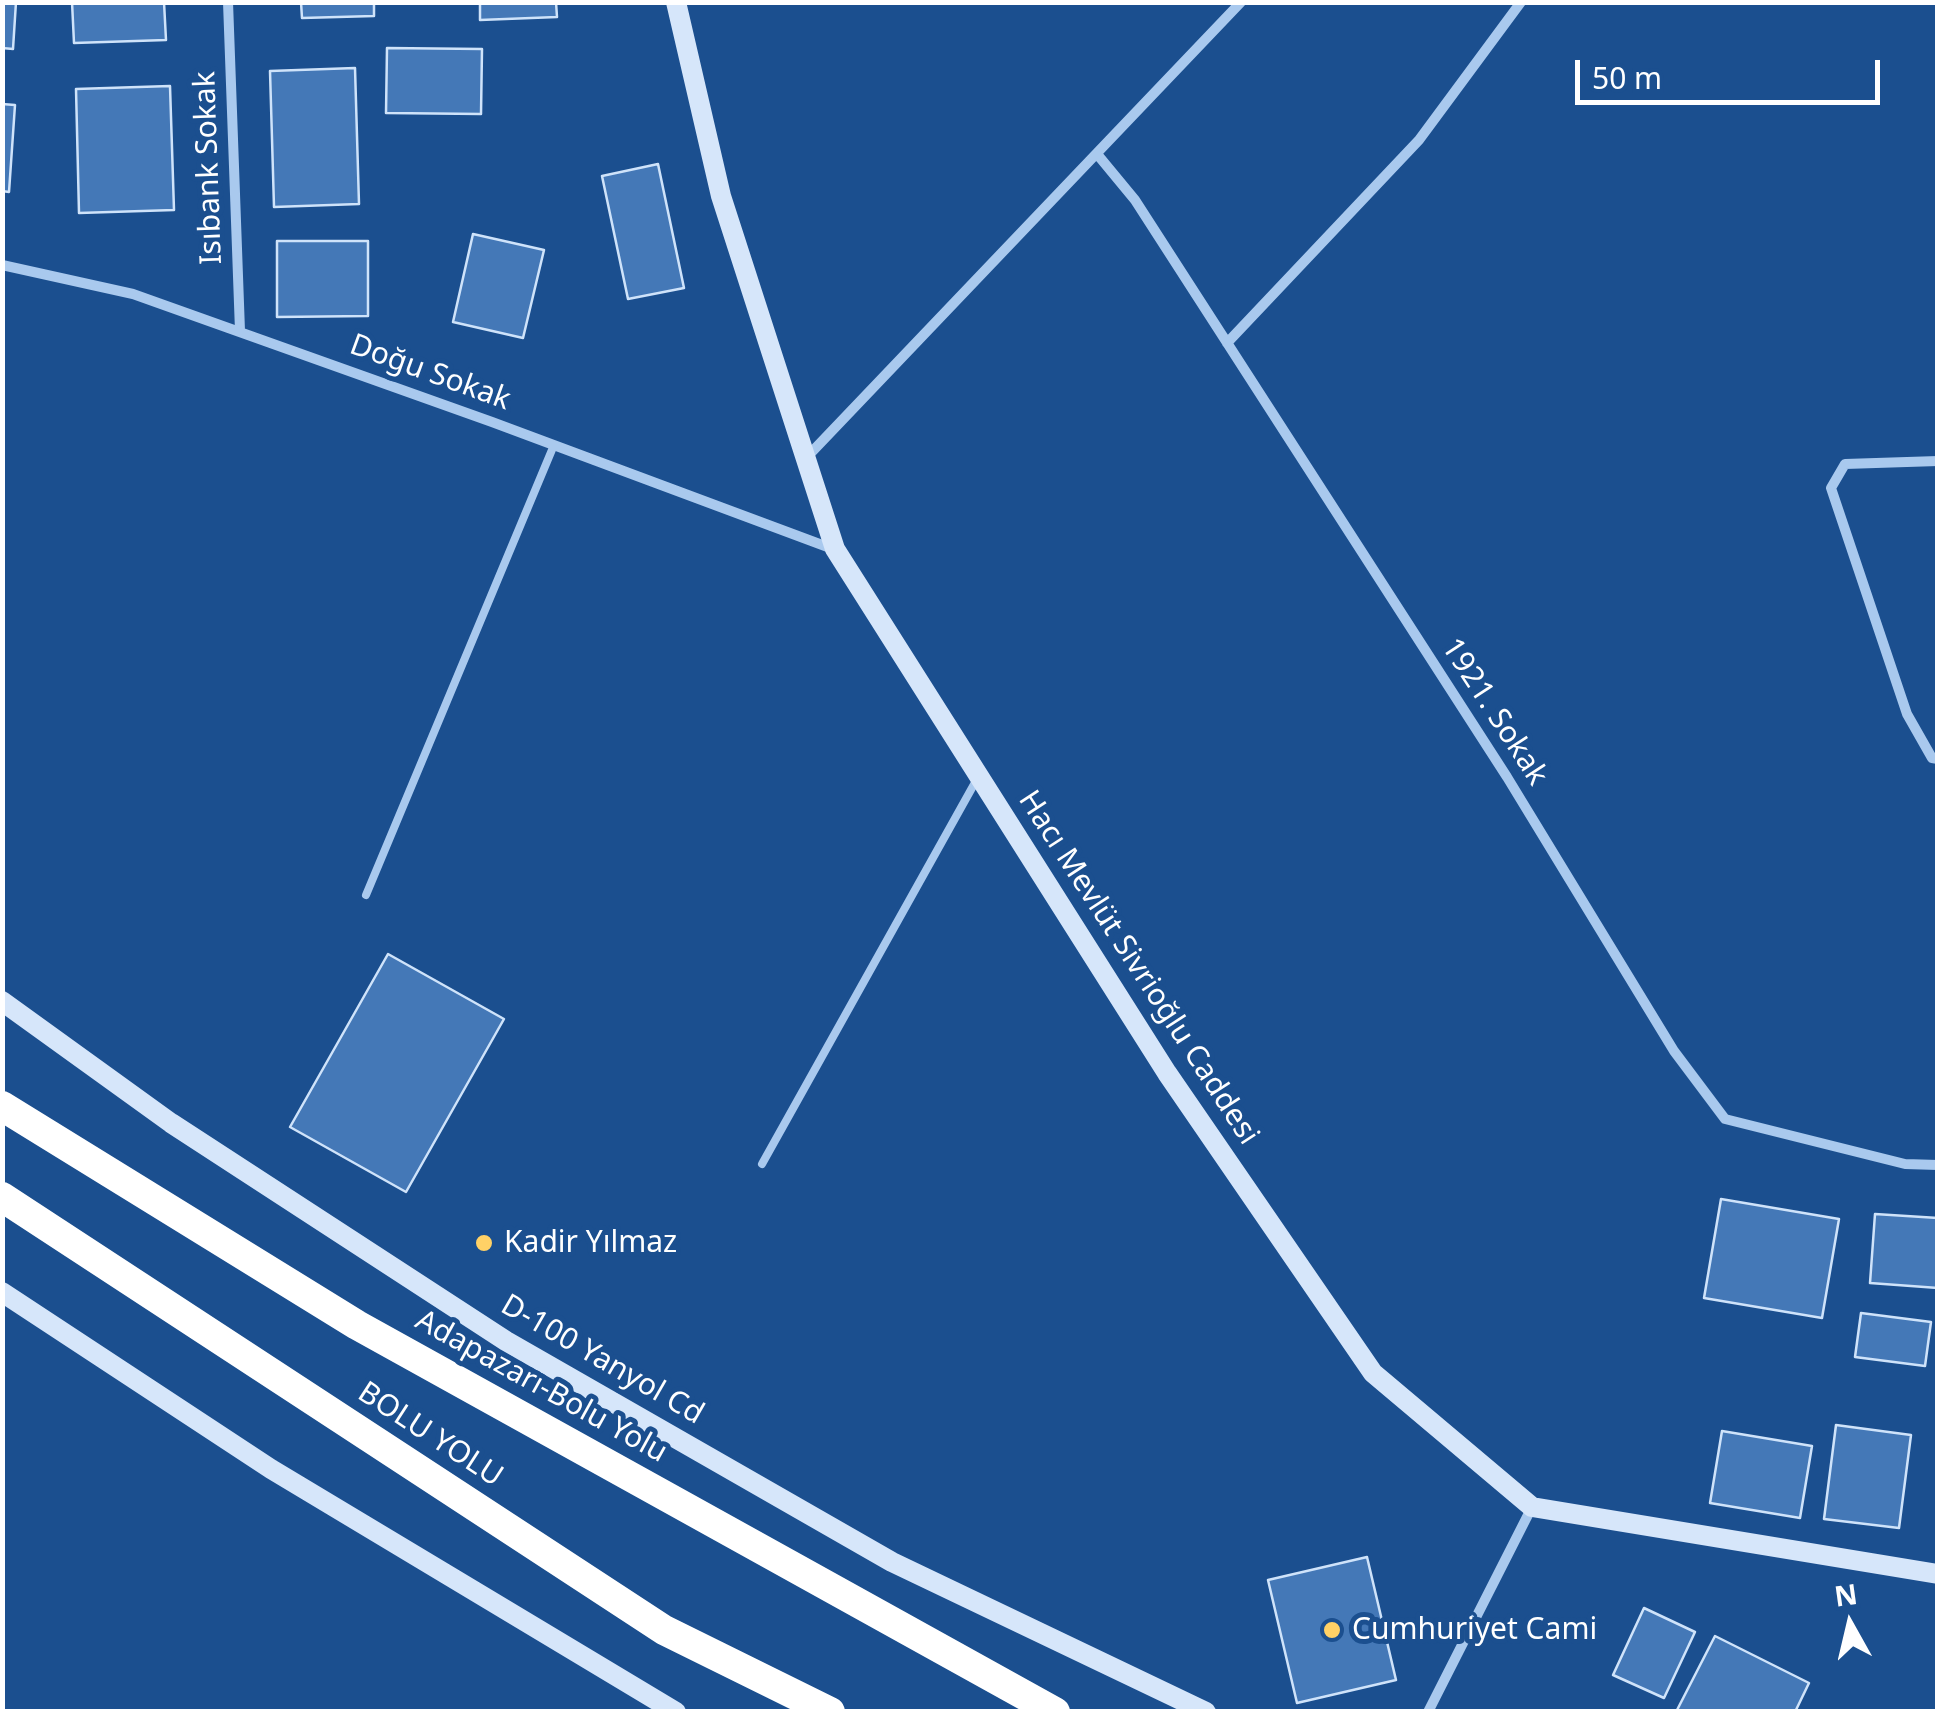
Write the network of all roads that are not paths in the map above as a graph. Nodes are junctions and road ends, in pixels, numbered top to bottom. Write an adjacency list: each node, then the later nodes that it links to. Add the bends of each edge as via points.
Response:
1 (228, 2): 7 (street, Isıbank Sokak)
2 (676, 2): 10 (street, Hacı Mevlüt Sivrioğlu Caddesi, via 721,196)
3 (1241, 2): 5 (street)
4 (1521, 2): 8 (street, via 1419,140)
5 (1096, 154): 8 (street, 1921. Sokak, via 1135,200); 10 (street)
6 (2, 265): 7 (street, Doğu Sokak, via 134,294)
7 (240, 332): 9 (street, Doğu Sokak)
8 (1227, 343): 19 (street, 1921. Sokak, via 1507,777 1674,1051 1725,1119 1905,1164)
9 (554, 444): 12 (street, Doğu Sokak); 15 (lane)
10 (806, 458): 12 (street, Hacı Mevlüt Sivrioğlu Caddesi)
11 (1938, 461): 13 (street, via 1845,464 1831,488 1907,714)
12 (834, 549): 14 (street, Hacı Mevlüt Sivrioğlu Caddesi)
13 (1938, 759)
14 (978, 776): 18 (lane); 22 (street, Hacı Mevlüt Sivrioğlu Caddesi, via 1167,1073 1372,1373)
15 (366, 895)
16 (2, 1001): 28 (street, D-100 Yanyol Cd, via 171,1123 506,1341 892,1562)
17 (2, 1106): 27 (highway, Adapazarı-Bolu Yolu, via 357,1325)
18 (762, 1164)
19 (1938, 1166)
20 (2, 1197): 26 (highway, BOLU YOLU, via 664,1630)
21 (2, 1292): 25 (street, via 272,1468)
22 (1532, 1507): 24 (street); 29 (street)
23 (1938, 1564): 24 (street)
24 (1937, 1574)
25 (676, 1712)
26 (830, 1712)
27 (1055, 1712)
28 (1206, 1712)
29 (1428, 1712)

